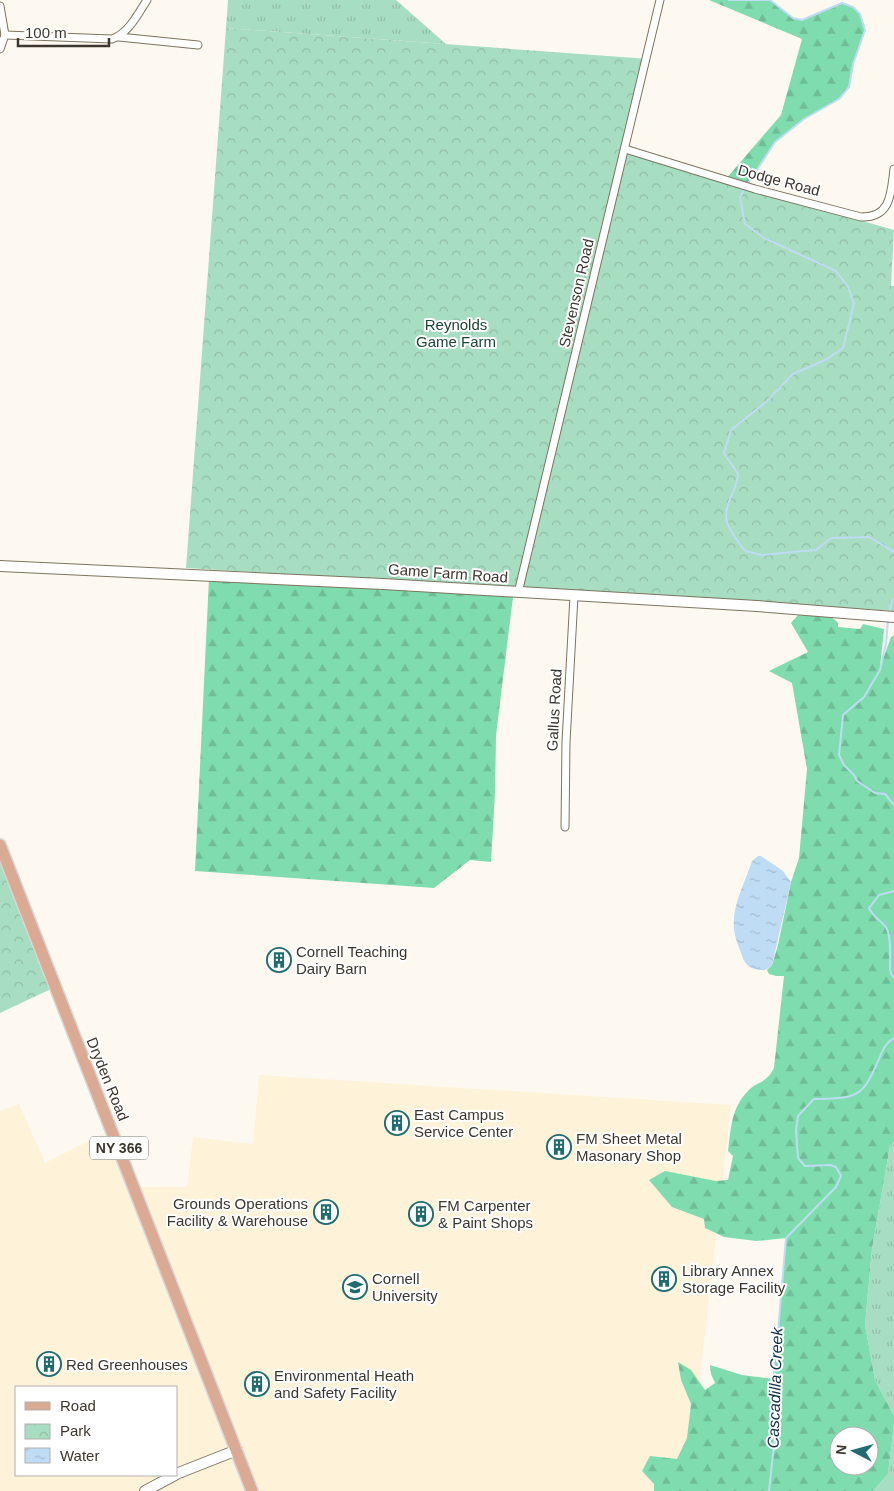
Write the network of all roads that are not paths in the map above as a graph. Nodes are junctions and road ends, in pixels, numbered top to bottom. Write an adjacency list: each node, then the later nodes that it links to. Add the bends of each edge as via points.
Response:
1 (147, 0): 5 (street)
2 (660, 0): 8 (street, Stevenson Road)
3 (0, 6): 4 (street)
4 (5, 35): 5 (street); 7 (street)
5 (119, 37): 6 (street)
6 (198, 45)
7 (0, 48)
8 (624, 149): 9 (street, Dodge Road, via 751,188 867,217 882,211 889,202); 11 (street, Stevenson Road)
9 (894, 169)
10 (0, 566): 11 (street, Game Farm Road)
11 (518, 593): 12 (street, Game Farm Road)
12 (574, 596): 13 (street, Game Farm Road); 14 (street, Gallus Road)
13 (894, 617)
14 (565, 827)
15 (0, 845): 16 (main road, Dryden Road / NY 366)
16 (237, 1450): 17 (street); 20 (main road, Dryden Road / NY 366)
17 (178, 1474)
18 (174, 1476): 19 (street)
19 (146, 1491)
20 (252, 1491)

